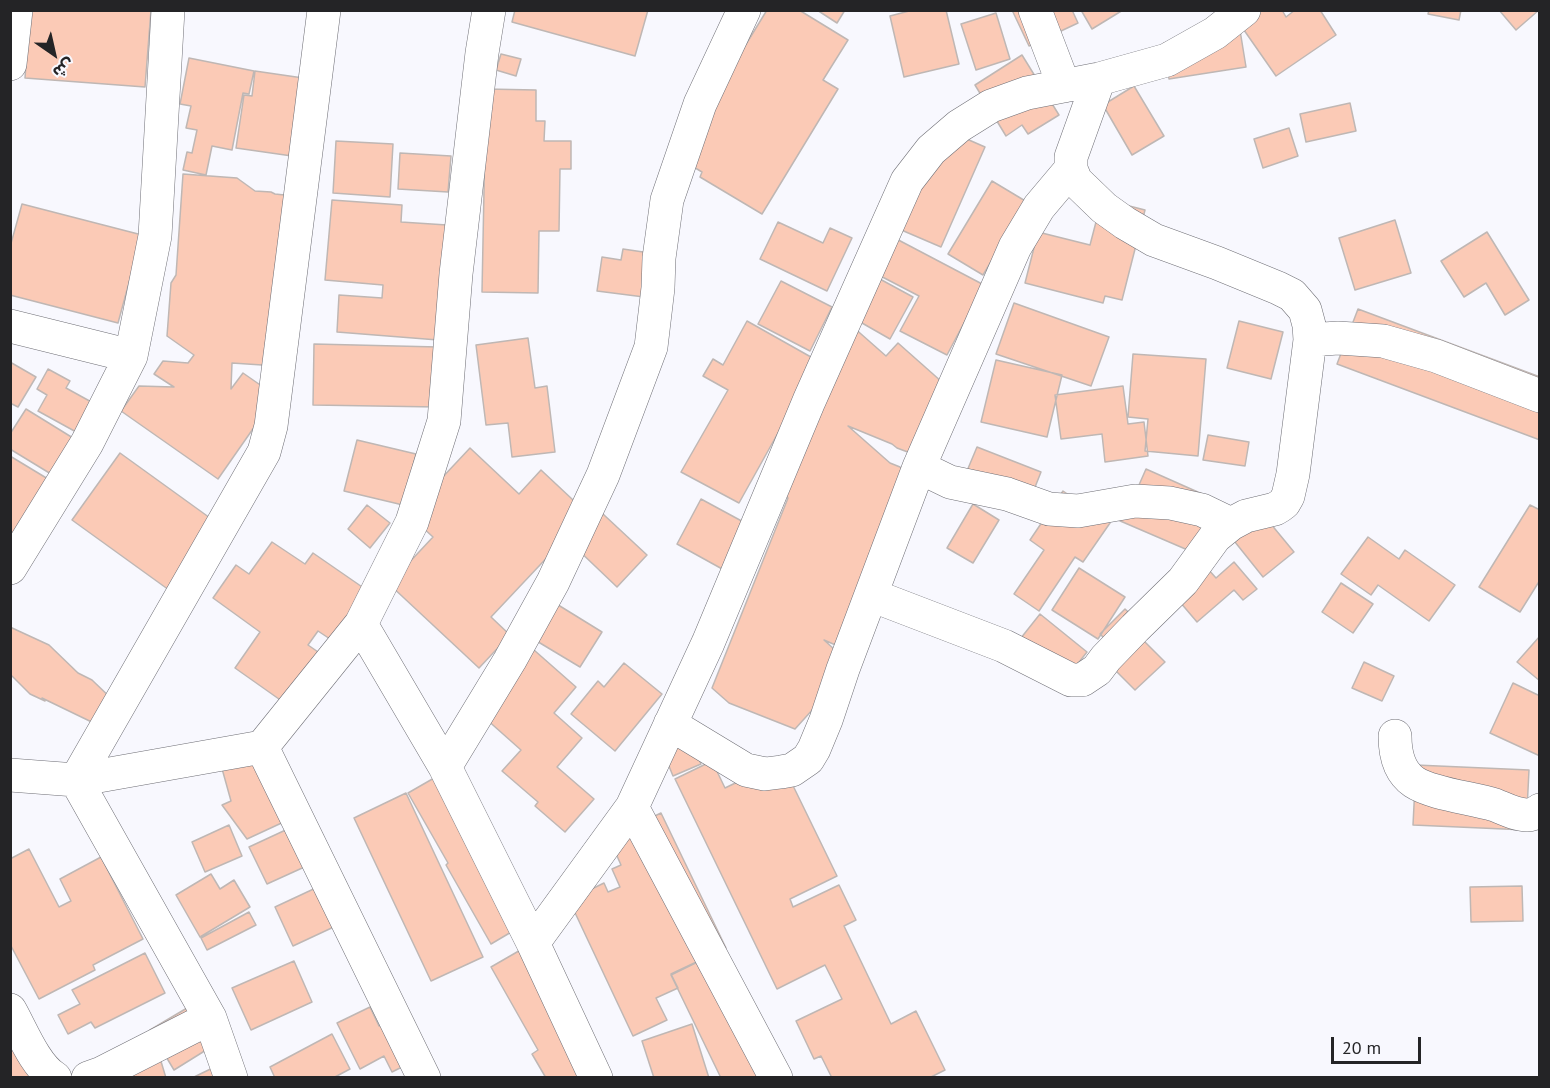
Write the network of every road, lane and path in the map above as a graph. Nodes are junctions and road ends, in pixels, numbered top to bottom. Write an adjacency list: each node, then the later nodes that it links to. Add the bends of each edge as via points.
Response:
1 (16, 10): 8 (street)
2 (168, 10): 14 (street, via 155,236)
3 (324, 10): 26 (street, via 271,426 264,452)
4 (489, 10): 20 (street, via 456,274 444,421 412,522)
5 (744, 10): 24 (street, via 700,104 667,200 651,347 603,475 553,582)
6 (1035, 10): 10 (street)
7 (1244, 10): 9 (street, via 1215,33 1167,60)
8 (10, 64)
9 (1100, 79): 10 (street); 11 (street, via 1071,157)
10 (1064, 86): 21 (street, via 1027,93 991,106 931,150 907,181)
11 (1071, 170): 13 (street, via 1076,181 1104,208 1154,240 1292,295 1305,310); 16 (street, via 1039,207 1016,247)
12 (10, 326): 14 (street)
13 (1310, 340): 15 (street, via 1383,341 1436,356); 17 (street, via 1288,496 1280,506)
14 (130, 356): 18 (street, via 87,442)
15 (1539, 396)
16 (919, 467): 17 (street, via 950,482 1007,494 1049,509 1078,511 1135,501 1170,503 1202,510); 19 (street)
17 (1231, 524): 19 (street, via 1215,537 1183,581 1097,670 1082,680 1071,680 1004,646)
18 (10, 568)
19 (871, 595): 21 (street, via 818,739 808,759 800,765 765,774 746,770)
20 (361, 624): 23 (street); 24 (street)
21 (670, 723): 27 (street)
22 (1395, 736): 28 (street, via 1397,759 1414,782 1516,813 1526,815)
23 (262, 747): 26 (street); 35 (street)
24 (445, 767): 29 (street)
25 (10, 775): 26 (street)
26 (76, 780): 31 (street)
27 (632, 807): 29 (street); 37 (street)
28 (1539, 810)
29 (533, 943): 36 (street)
30 (10, 1010): 32 (street, via 37,1059)
31 (210, 1018): 33 (street); 34 (street)
32 (55, 1077)
33 (88, 1077)
34 (231, 1077)
35 (424, 1077)
36 (596, 1077)
37 (776, 1077)

